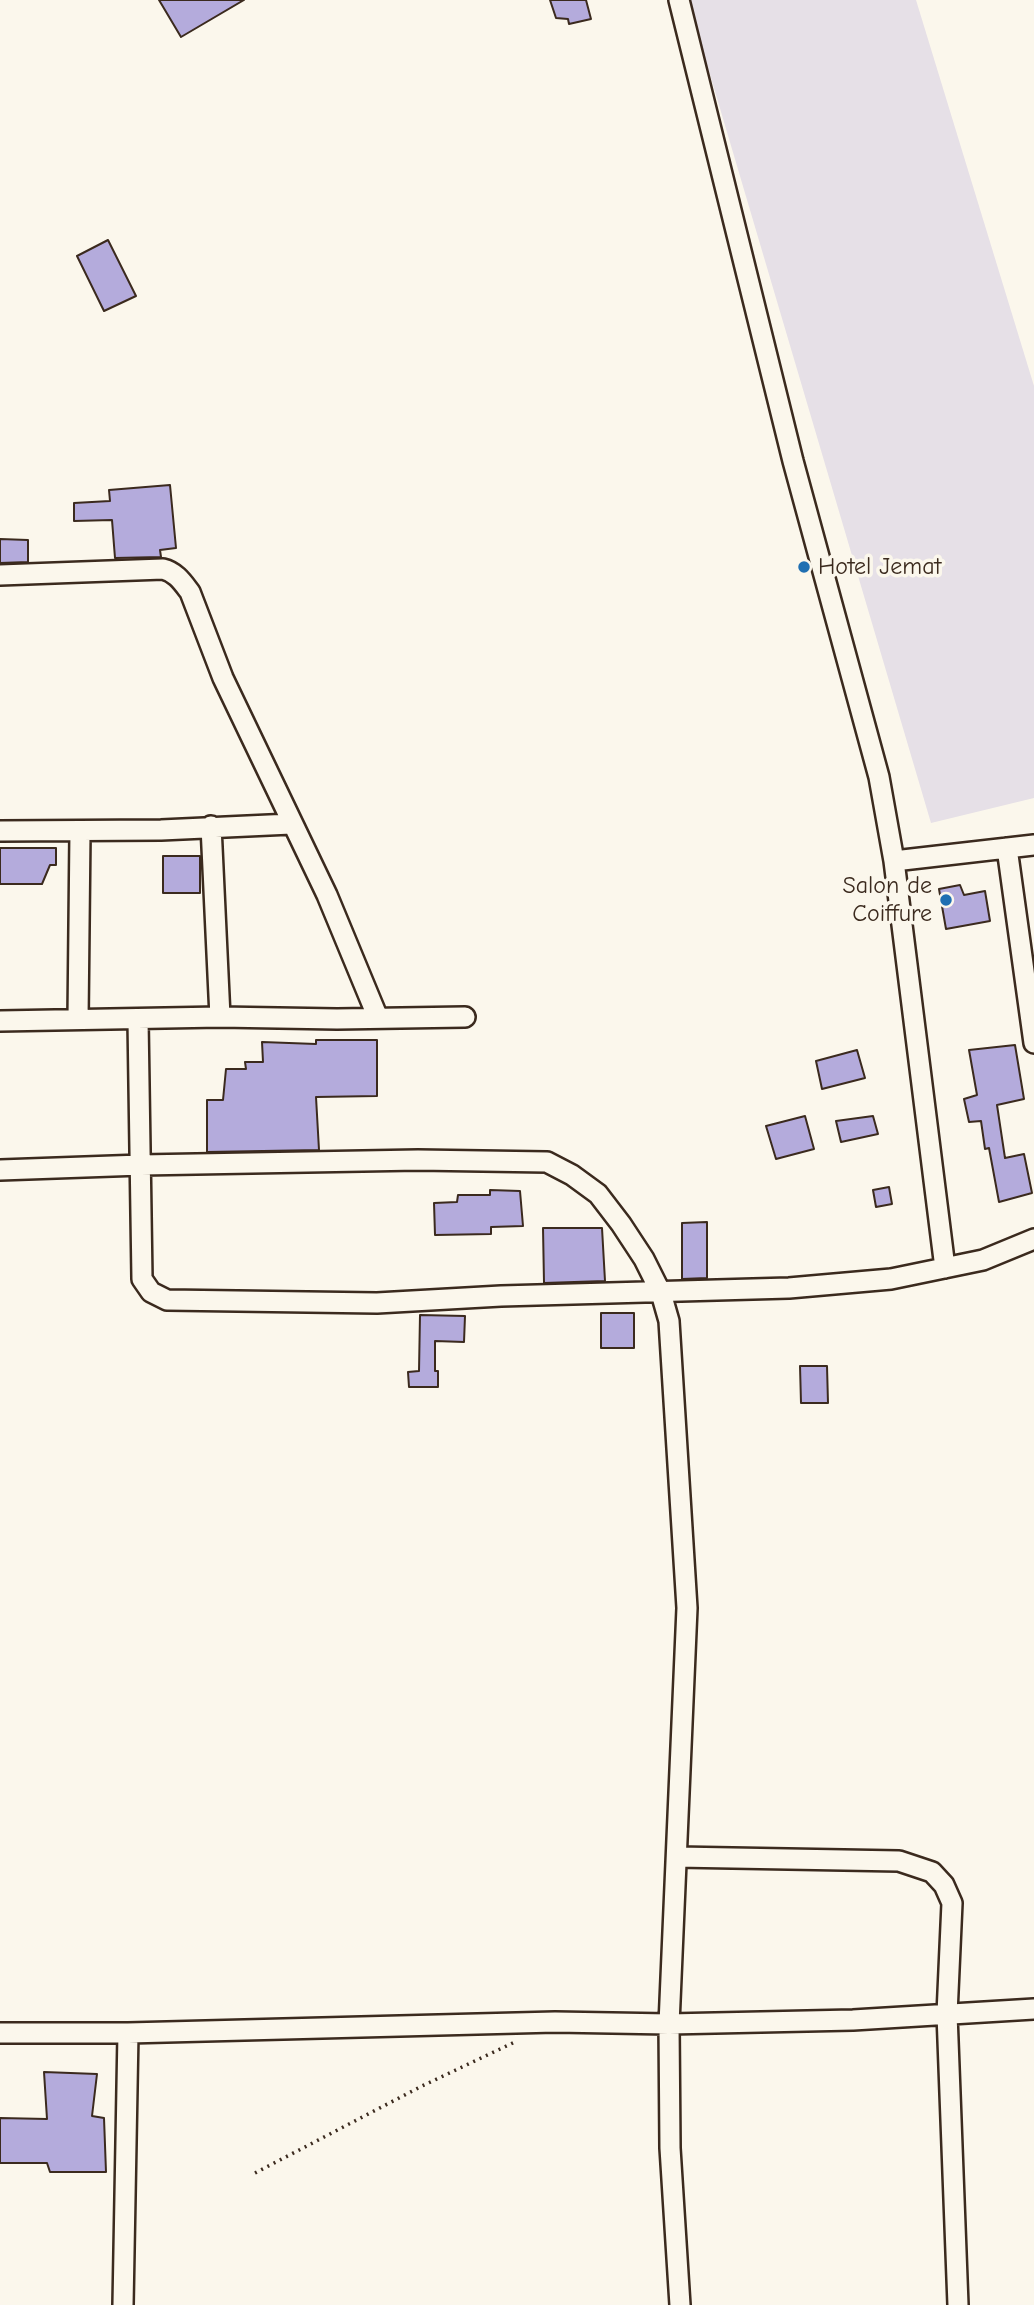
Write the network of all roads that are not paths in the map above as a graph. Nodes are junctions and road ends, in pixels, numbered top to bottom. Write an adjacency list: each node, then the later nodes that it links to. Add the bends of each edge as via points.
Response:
1 (679, 0): 9 (street, via 793,461 879,777)
2 (0, 575): 3 (street, via 171,570 190,593 223,678)
3 (291, 824): 4 (street); 12 (street, via 327,895)
4 (211, 826): 6 (street); 10 (street)
5 (0, 831): 6 (street)
6 (80, 832): 13 (street)
7 (1034, 845): 8 (street)
8 (1007, 848): 9 (street); 16 (street)
9 (894, 861): 20 (street)
10 (220, 1017): 12 (street); 14 (street)
11 (465, 1017): 12 (street)
12 (378, 1018)
13 (78, 1019): 14 (street); 15 (street)
14 (138, 1020): 17 (street)
15 (0, 1021)
16 (1034, 1043)
17 (141, 1164): 18 (street); 21 (street, via 547,1162 598,1194 644,1259); 21 (street, via 142,1279 151,1293 167,1300 377,1303)
18 (0, 1170)
19 (1034, 1239): 20 (street, via 983,1260)
20 (945, 1268): 21 (street, via 891,1279)
21 (661, 1293): 22 (street, via 669,1321 676,1402 687,1608)
22 (677, 1857): 24 (street, via 899,1861 932,1872 952,1903); 25 (street)
23 (1034, 2009): 24 (street)
24 (947, 2014): 25 (street); 30 (street)
25 (669, 2024): 27 (street, via 555,2022); 29 (street, via 670,2148)
26 (0, 2033): 27 (street)
27 (128, 2033): 28 (street)
28 (122, 2305)
29 (680, 2305)
30 (958, 2305)

